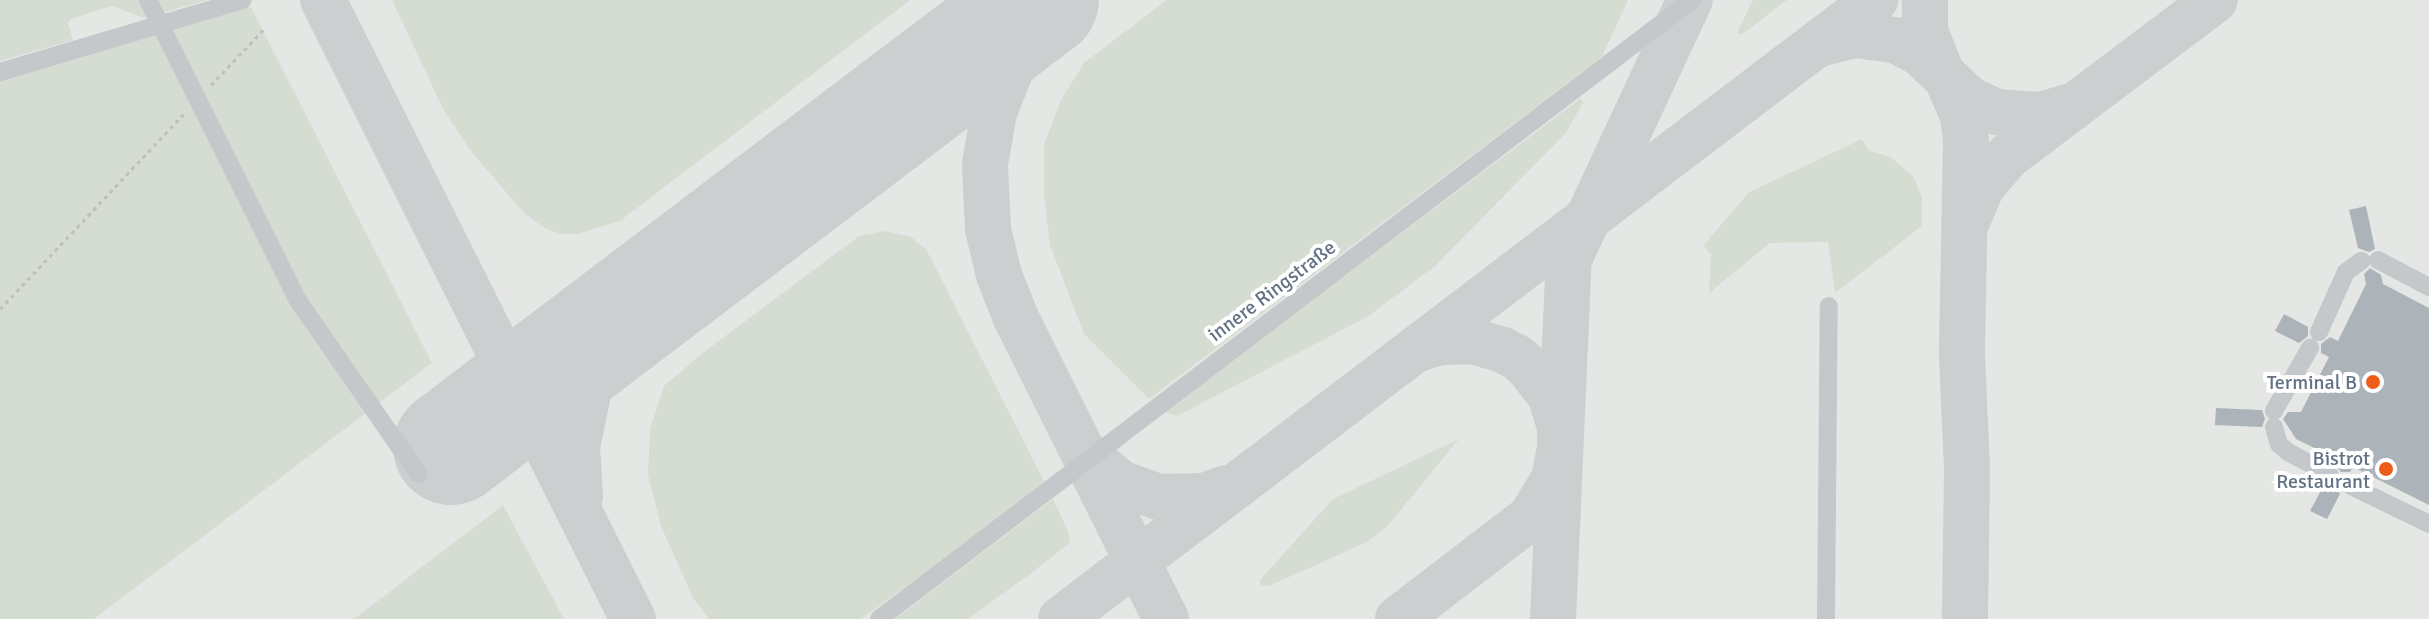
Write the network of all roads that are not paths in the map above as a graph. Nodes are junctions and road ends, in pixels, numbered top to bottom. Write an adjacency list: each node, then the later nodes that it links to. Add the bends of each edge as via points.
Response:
1 (148, 0): 4 (lane)
2 (243, 0): 4 (lane)
3 (1692, 0): 10 (lane, innere Ringstraße)
4 (160, 24): 5 (lane); 8 (lane, via 297,299)
5 (0, 72)
6 (2429, 287): 9 (lane, via 2370,260 2346,272 2274,419 2279,444 2288,452)
7 (1829, 306): 11 (lane)
8 (418, 474)
9 (2429, 524)
10 (879, 619)
11 (1826, 619)

